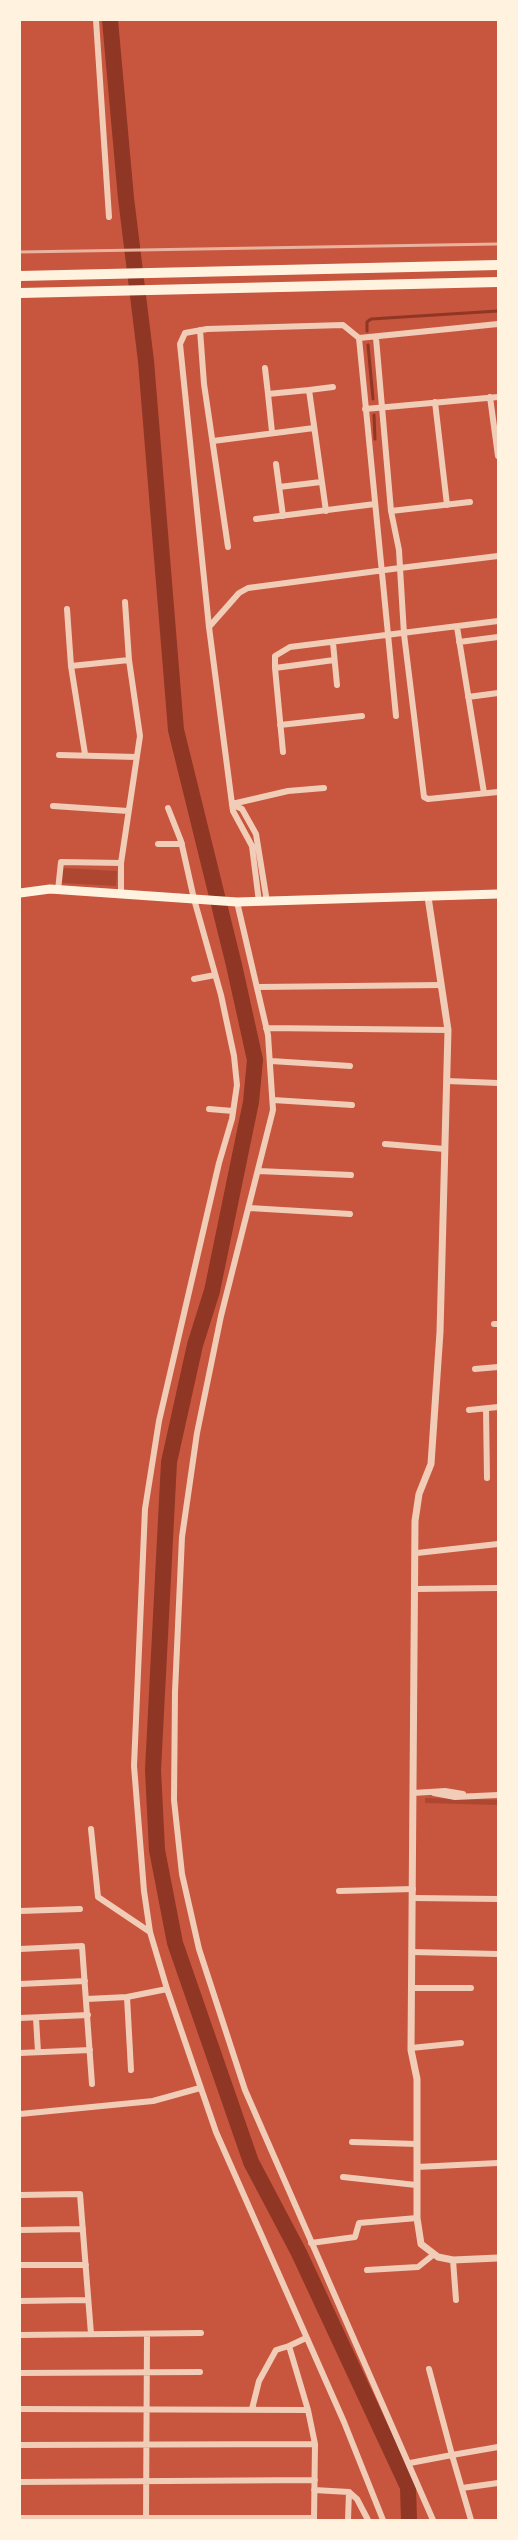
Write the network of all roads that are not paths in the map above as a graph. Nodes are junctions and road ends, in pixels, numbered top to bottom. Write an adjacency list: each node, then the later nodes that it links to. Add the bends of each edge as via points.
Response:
1 (96, 20): 2 (street)
2 (109, 217)
3 (498, 265): 4 (highway)
4 (20, 276)
5 (498, 282): 6 (highway)
6 (20, 293)
7 (498, 324): 10 (street)
8 (200, 330): 9 (street, via 343,325); 22 (street); 41 (street, via 185,333 180,344)
9 (359, 338): 10 (street); 19 (street)
10 (376, 338): 18 (street)
11 (265, 368): 14 (street)
12 (333, 387): 13 (street)
13 (309, 390): 14 (street); 20 (street)
14 (268, 394): 21 (street)
15 (490, 397): 16 (street); 17 (street); 23 (street)
16 (498, 397)
17 (435, 402): 18 (street); 29 (street)
18 (381, 408): 19 (street); 31 (street)
19 (365, 410): 28 (street)
20 (314, 428): 21 (street); 25 (street)
21 (272, 432): 22 (street)
22 (213, 441): 34 (street)
23 (498, 456)
24 (276, 464): 26 (street)
25 (321, 482): 26 (street); 30 (street)
26 (279, 487): 32 (street)
27 (470, 502): 29 (street)
28 (375, 504): 30 (street); 37 (street)
29 (447, 505): 31 (street)
30 (326, 511): 32 (street)
31 (391, 511): 36 (street)
32 (283, 516): 33 (street)
33 (256, 519)
34 (228, 547)
35 (498, 556): 36 (street)
36 (398, 568): 37 (street); 43 (street)
37 (385, 569): 41 (street, via 248,588); 44 (street)
38 (125, 602): 48 (street)
39 (67, 609): 50 (street)
40 (498, 621): 42 (street)
41 (209, 627): 65 (street)
42 (457, 627): 43 (street); 46 (street)
43 (404, 634): 44 (street); 64 (street, via 424,797 428,800)
44 (388, 636): 47 (street); 56 (street)
45 (498, 637): 46 (street)
46 (459, 642): 54 (street)
47 (333, 643): 49 (street); 51 (street, via 280,651 274,658)
48 (129, 660): 50 (street); 61 (street, via 140,736)
49 (334, 660): 51 (street); 52 (street)
50 (71, 666): 59 (street)
51 (275, 668): 57 (street)
52 (337, 685)
53 (498, 693): 54 (street)
54 (468, 697): 64 (street)
55 (362, 716): 57 (street)
56 (396, 716)
57 (280, 725): 58 (street)
58 (283, 752)
59 (85, 754): 60 (street); 61 (street)
60 (59, 755)
61 (136, 757): 68 (street)
62 (324, 788): 65 (street, via 288,791)
63 (498, 792): 64 (street)
64 (484, 793)
65 (232, 804): 79 (street, via 242,809 256,834)
66 (53, 806): 68 (street)
67 (168, 808): 70 (street)
68 (128, 811): 71 (street)
69 (158, 844): 70 (street)
70 (182, 844): 77 (street)
71 (121, 862): 72 (street, via 61,862); 74 (street)
72 (58, 890): 73 (main road); 74 (main road)
73 (20, 893)
74 (121, 894): 77 (main road)
75 (498, 894): 76 (main road)
76 (434, 896): 79 (main road); 82 (street)
77 (196, 900): 78 (main road); 80 (street)
78 (234, 901): 79 (main road); 83 (street)
79 (263, 902)
80 (215, 975): 81 (street); 93 (street, via 234,1056 237,1085)
81 (194, 979)
82 (441, 985): 83 (street); 85 (street)
83 (258, 987): 84 (street)
84 (266, 1028): 85 (street); 86 (street)
85 (448, 1030): 88 (street)
86 (271, 1061): 87 (street); 90 (street)
87 (350, 1066)
88 (447, 1081): 89 (street); 95 (street)
89 (498, 1083)
90 (273, 1100): 91 (street); 96 (street)
91 (352, 1105)
92 (209, 1108): 93 (street)
93 (233, 1111): 119 (street, via 159,1421 145,1509 134,1767)
94 (384, 1144): 95 (street)
95 (445, 1149): 107 (street, via 440,1343 431,1464 416,1508)
96 (258, 1171): 97 (street); 98 (street)
97 (351, 1174)
98 (249, 1208): 99 (street); 152 (street, via 197,1433 182,1537 174,1800 182,1874 199,1949 245,2090)
99 (350, 1214)
100 (498, 1367): 101 (street)
101 (475, 1369)
102 (498, 1407): 103 (street)
103 (486, 1409): 104 (street); 105 (street)
104 (469, 1410)
105 (487, 1478)
106 (498, 1544): 107 (street)
107 (417, 1553): 109 (street)
108 (498, 1588): 109 (street)
109 (416, 1589): 110 (street)
110 (413, 1792): 111 (street); 113 (street)
111 (498, 1795)
112 (91, 1829): 119 (street, via 98,1897)
113 (413, 1890): 114 (street); 115 (street)
114 (339, 1891)
115 (413, 1898): 116 (street); 121 (street)
116 (498, 1899)
117 (80, 1909): 118 (street)
118 (20, 1911)
119 (150, 1932): 127 (street)
120 (20, 1949): 123 (street, via 82,1946)
121 (412, 1952): 122 (street); 125 (street)
122 (498, 1954)
123 (86, 1981): 124 (street); 129 (street)
124 (20, 1983)
125 (412, 1988): 126 (street); 134 (street)
126 (471, 1988)
127 (167, 1989): 128 (street); 140 (street)
128 (127, 1997): 129 (street); 138 (street)
129 (87, 1999): 130 (street)
130 (88, 2015): 131 (street); 135 (street)
131 (36, 2018): 132 (street); 136 (street)
132 (20, 2019)
133 (461, 2043): 134 (street)
134 (411, 2048): 143 (street, via 417,2079)
135 (90, 2050): 136 (street); 139 (street)
136 (38, 2052): 137 (street)
137 (20, 2053)
138 (131, 2070)
139 (92, 2084)
140 (200, 2088): 141 (street, via 153,2101); 166 (street)
141 (20, 2114)
142 (352, 2142): 143 (street)
143 (417, 2144): 145 (street)
144 (498, 2163): 145 (street)
145 (417, 2167): 147 (street)
146 (343, 2177): 147 (street)
147 (416, 2185): 149 (street)
148 (20, 2195): 150 (street, via 80,2194)
149 (417, 2218): 152 (street, via 359,2223 355,2237); 153 (street, via 421,2244)
150 (83, 2229): 151 (street); 157 (street)
151 (20, 2230)
152 (311, 2243): 181 (street)
153 (433, 2255): 155 (street); 158 (street, via 418,2267)
154 (498, 2258): 155 (street)
155 (453, 2260): 159 (street)
156 (20, 2265): 157 (street)
157 (86, 2265): 161 (street)
158 (367, 2270)
159 (456, 2300)
160 (20, 2301): 161 (street)
161 (88, 2301): 163 (street)
162 (201, 2333): 164 (street)
163 (92, 2334): 164 (street); 165 (street)
164 (147, 2334): 169 (street)
165 (20, 2335)
166 (306, 2338): 167 (street); 194 (street)
167 (289, 2346): 174 (street, via 276,2350 259,2381); 175 (street)
168 (429, 2369): 180 (street)
169 (148, 2372): 170 (street); 171 (street); 172 (street)
170 (200, 2372)
171 (20, 2373)
172 (147, 2408): 173 (street); 174 (street); 176 (street)
173 (20, 2409)
174 (252, 2409): 175 (street)
175 (308, 2410): 177 (street)
176 (147, 2443): 177 (street); 178 (street); 182 (street)
177 (315, 2444): 183 (street)
178 (20, 2445)
179 (498, 2448): 180 (street)
180 (452, 2455): 181 (street); 186 (street)
181 (410, 2463): 195 (street)
182 (147, 2480): 183 (street); 184 (street); 190 (street)
183 (315, 2481): 187 (street)
184 (20, 2482)
185 (498, 2483): 186 (street)
186 (462, 2488): 196 (street)
187 (314, 2490): 188 (street); 191 (street)
188 (349, 2492): 192 (street); 193 (street)
189 (20, 2518): 190 (street)
190 (146, 2518): 191 (street)
191 (314, 2519)
192 (348, 2520)
193 (368, 2520)
194 (383, 2520)
195 (433, 2520)
196 (471, 2520)

